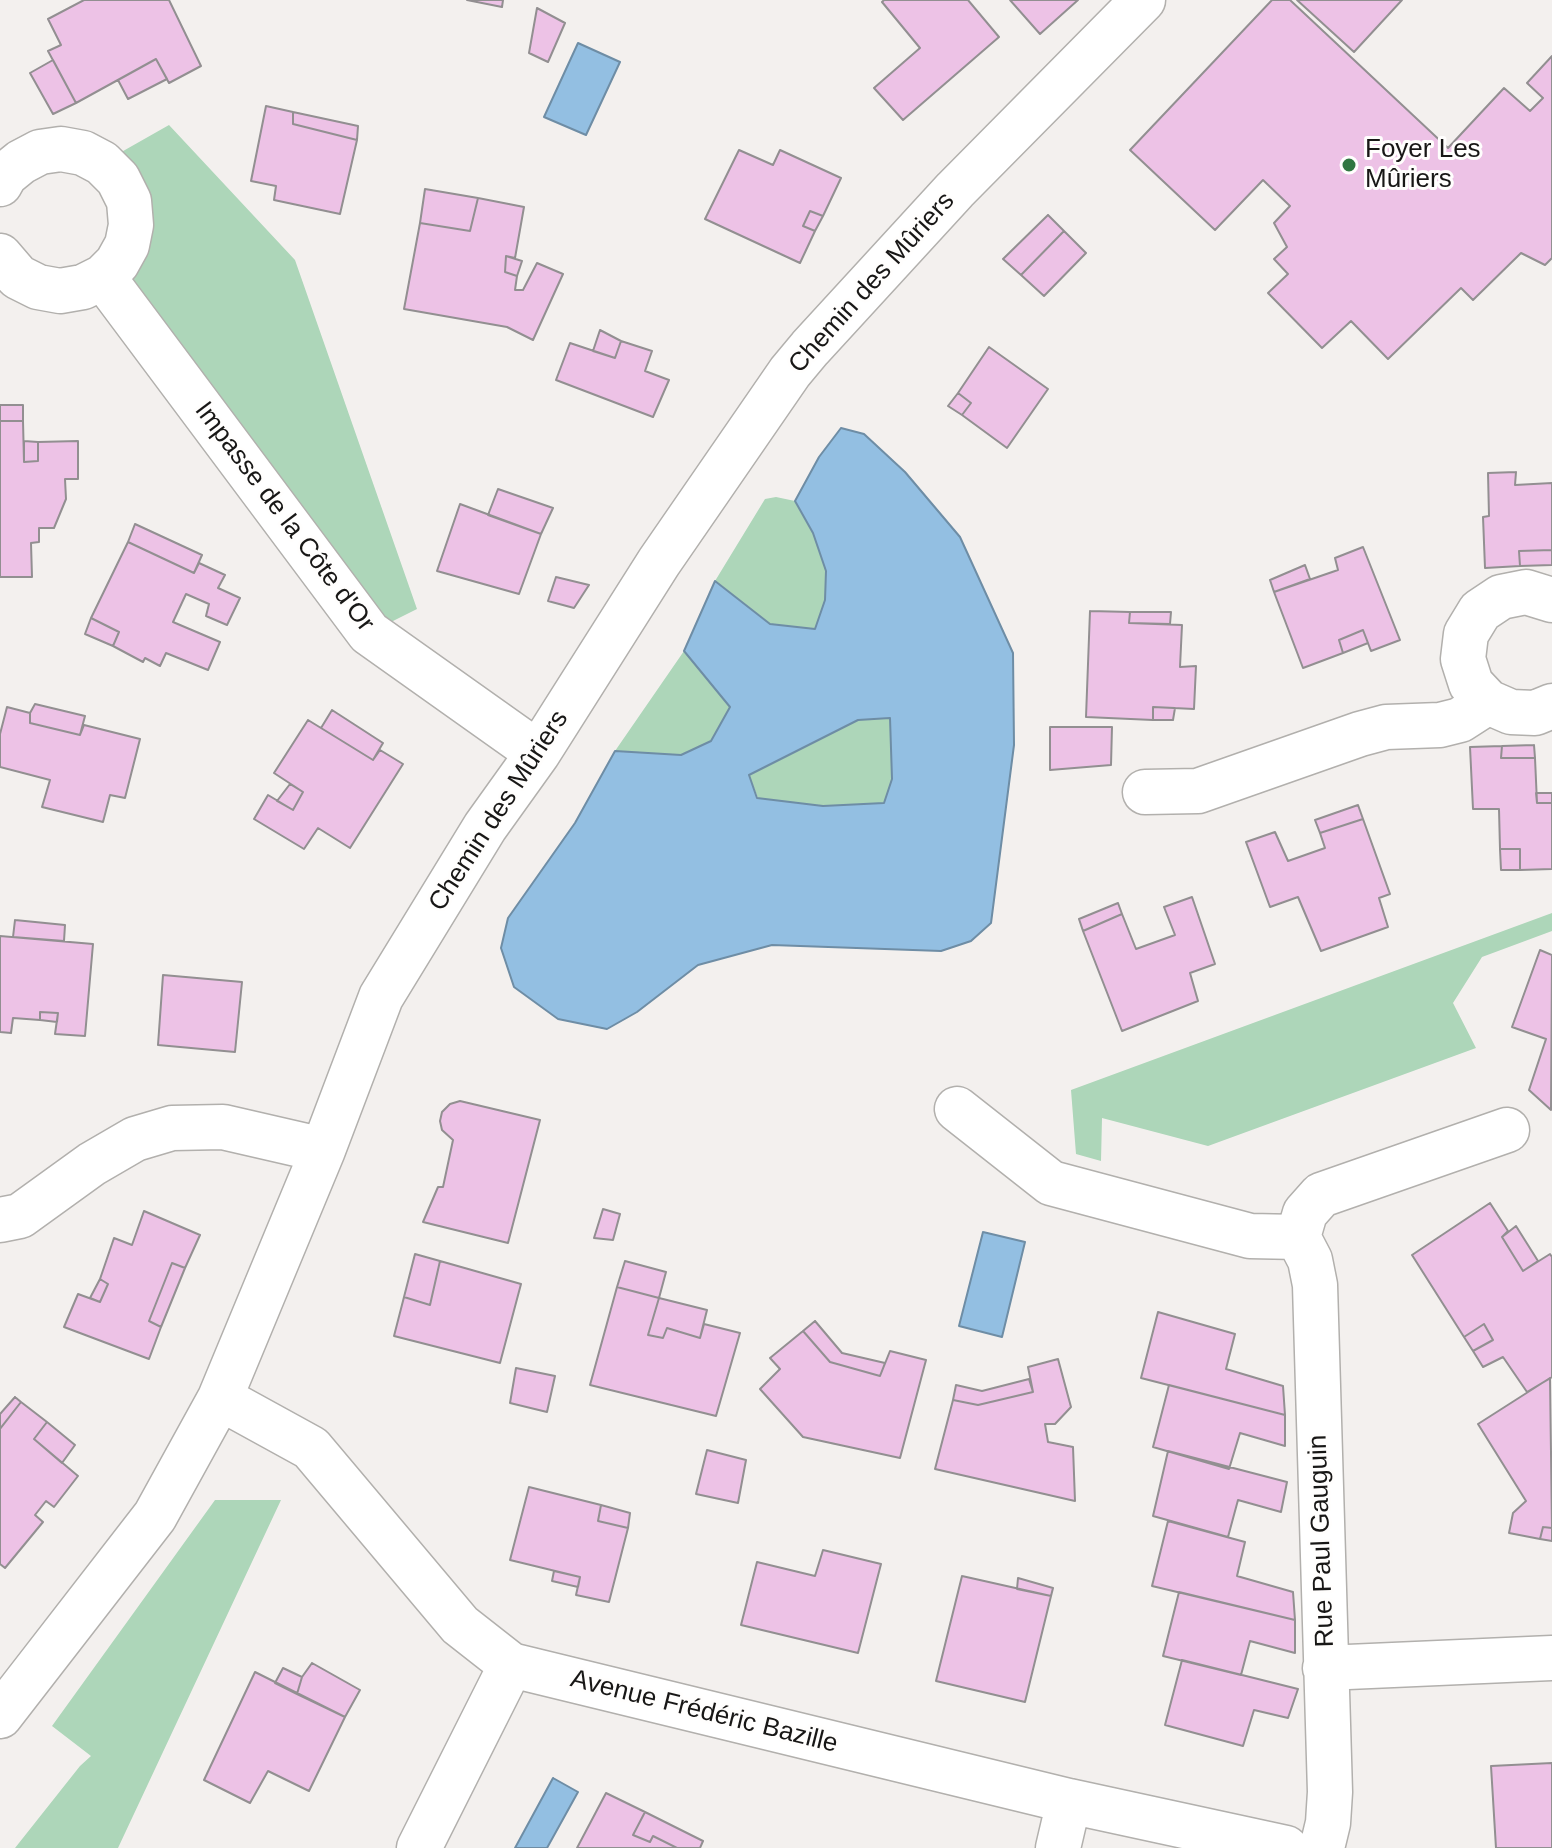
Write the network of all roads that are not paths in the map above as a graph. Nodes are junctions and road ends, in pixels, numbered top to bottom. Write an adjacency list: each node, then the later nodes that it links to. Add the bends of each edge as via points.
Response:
1 (1143, 0): 8 (street, Chemin des Mûriers, via 955,190 790,372 659,562)
2 (2, 178): 4 (street, via 40,152 61,149 102,163 129,201 131,225 127,245)
3 (1, 259): 4 (street, via 18,277 60,291)
4 (103, 277): 8 (street, Impasse de la Côte d'Or, via 369,633)
5 (1552, 600): 6 (street, via 1526,592 1501,597 1480,611 1466,634 1463,659 1471,684)
6 (1488, 702): 7 (street, via 1511,712 1535,713); 9 (street, via 1460,720 1386,727 1198,791)
7 (1552, 706)
8 (538, 753): 12 (street, Chemin des Mûriers, via 485,827 381,997)
9 (1145, 792)
10 (957, 1109): 14 (street, via 1051,1183 1250,1236)
11 (1507, 1130): 14 (street, via 1321,1195 1305,1213)
12 (323, 1150): 13 (street, via 223,1127 172,1128 135,1139 20,1216); 15 (street, Chemin des Mûriers)
13 (0, 1220)
14 (1298, 1237): 18 (street, Rue Paul Gauguin, via 1315,1285)
15 (220, 1398): 17 (street, Avenue Frédéric Bazille, via 311,1448 460,1625); 19 (street, Chemin des Mûriers, via 155,1516)
16 (1552, 1658): 18 (street)
17 (511, 1665): 20 (street, Avenue Frédéric Bazille); 21 (street)
18 (1325, 1668): 24 (street, Rue Paul Gauguin, via 1330,1792)
19 (0, 1716)
20 (1069, 1801): 22 (street); 23 (street, Avenue Frédéric Bazille)
21 (419, 1848)
22 (1058, 1848)
23 (1286, 1848)
24 (1322, 1848)

